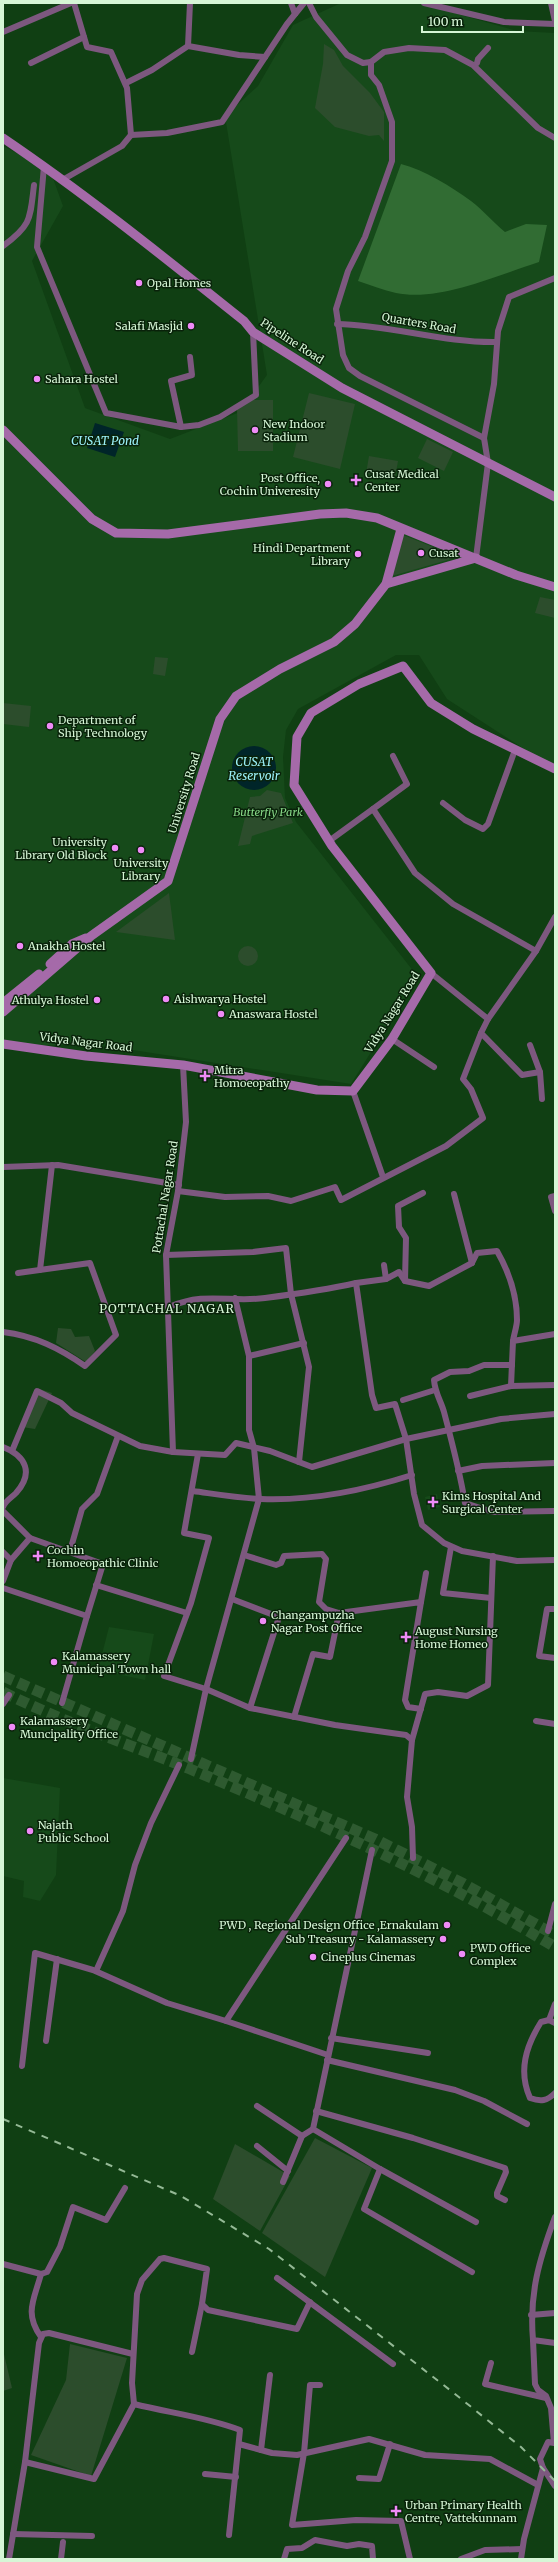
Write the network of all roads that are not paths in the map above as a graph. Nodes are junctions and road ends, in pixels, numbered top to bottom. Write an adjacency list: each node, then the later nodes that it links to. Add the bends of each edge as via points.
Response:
1 (71, 3): 14 (street)
2 (74, 3): 15 (street)
3 (190, 3): 16 (street)
4 (291, 3): 11 (street)
5 (304, 3): 11 (street)
6 (309, 3): 19 (street, via 316,17 347,55 363,64)
7 (424, 3): 10 (street)
8 (460, 3): 10 (street)
9 (551, 3): 12 (street)
10 (458, 11): 13 (street, via 504,22)
11 (295, 14): 18 (street)
12 (555, 21)
13 (555, 24)
14 (3, 32)
15 (84, 37): 20 (street); 22 (street, via 87,47 111,52)
16 (188, 46): 18 (street, via 239,56); 22 (street, via 152,70)
17 (488, 48): 21 (street)
18 (265, 57): 23 (street, via 222,122 167,133)
19 (372, 62): 25 (street, via 384,52 409,48 445,50 473,65 538,128); 31 (street, via 371,75 379,85 392,122 392,161 365,237 348,271 336,309)
20 (32, 63)
21 (477, 63)
22 (126, 83): 23 (street)
23 (131, 135): 27 (street, via 122,146)
24 (3, 138): 26 (street, Pipeline Road)
25 (555, 138)
26 (44, 166): 27 (street, Pipeline Road); 35 (street, via 37,247 106,413)
27 (64, 179): 32 (street, Pipeline Road, via 244,321)
28 (34, 185): 29 (street, via 30,221)
29 (3, 246)
30 (555, 278): 33 (street, via 509,297)
31 (337, 324): 33 (street, Quarters Road, via 370,325 471,342); 37 (street, via 343,354 349,368 360,376)
32 (253, 332): 35 (street, via 256,395 220,417 199,425); 38 (street, Pipeline Road, via 342,388)
33 (497, 342): 37 (street, via 494,384)
34 (190, 358): 35 (street, via 192,375 171,381)
35 (181, 427)
36 (3, 430): 40 (street, via 92,519 116,533 168,534 320,514 346,513 377,518)
37 (484, 438): 38 (street)
38 (488, 463): 39 (street, Pipeline Road); 41 (street)
39 (555, 498)
40 (401, 528): 41 (street); 42 (street)
41 (476, 558): 42 (street); 43 (street, via 516,575)
42 (386, 584): 51 (street, University Road, via 355,624 334,642 280,669 236,696 220,719 168,881)
43 (555, 587)
44 (515, 750): 46 (street); 47 (street, via 488,824 483,829 465,820); 49 (street, Vidya Nagar Road, via 473,729 431,703 403,666 359,684 310,713 297,737 294,785)
45 (393, 756): 48 (street, via 407,784)
46 (555, 769)
47 (443, 802)
48 (373, 809): 49 (street); 52 (street, via 415,873 453,904)
49 (329, 841): 53 (street, Vidya Nagar Road)
50 (555, 917): 52 (street)
51 (91, 936): 54 (street, via 72,944); 55 (street, University Road)
52 (536, 951): 56 (street)
53 (431, 973): 56 (street); 58 (street, Vidya Nagar Road)
54 (3, 1003)
55 (3, 1012)
56 (488, 1019): 57 (street)
57 (481, 1033): 63 (street, via 522,1075); 68 (street, via 463,1079 471,1089 483,1118 446,1146)
58 (392, 1039): 62 (street); 64 (street, Vidya Nagar Road)
59 (3, 1044): 61 (street, Vidya Nagar Road, via 86,1056)
60 (530, 1045): 63 (street)
61 (183, 1065): 64 (street, Vidya Nagar Road, via 317,1090); 69 (street, Pottachal Nagar Road, via 186,1122)
62 (434, 1067)
63 (540, 1072): 65 (street)
64 (353, 1091): 68 (street)
65 (542, 1099)
66 (52, 1165): 67 (street); 69 (street, via 90,1169); 77 (street)
67 (3, 1167)
68 (383, 1177): 69 (street, via 341,1200 335,1187 291,1201 268,1196 225,1197)
69 (179, 1188): 74 (street, Pottachal Nagar Road)
70 (423, 1193): 80 (street, via 398,1206 397,1210 399,1228 406,1238)
71 (454, 1194): 75 (street)
72 (555, 1196): 73 (street, via 551,1197)
73 (555, 1211)
74 (166, 1255): 82 (street, via 253,1252 286,1248); 84 (street, Pottachal Nagar Road)
75 (472, 1263): 80 (street, via 429,1286); 87 (street, via 477,1253 494,1250 500,1256 513,1288 517,1321)
76 (384, 1265): 79 (street)
77 (40, 1270): 78 (street); 85 (street, via 90,1263 116,1335 85,1366 47,1342 27,1335)
78 (18, 1273)
79 (386, 1279): 80 (street, via 399,1272); 81 (street)
80 (405, 1281)
81 (356, 1283): 82 (street, via 327,1291); 99 (street, via 376,1408 395,1404)
82 (291, 1294): 83 (street, via 264,1298); 88 (street)
83 (235, 1298): 84 (street, via 197,1298); 89 (street)
84 (169, 1307): 103 (street, Pottachal Nagar Road)
85 (3, 1332)
86 (555, 1334): 87 (street)
87 (513, 1341): 90 (street)
88 (304, 1343): 89 (street); 105 (street, via 309,1367)
89 (249, 1356): 101 (street, via 249,1430)
90 (512, 1365): 92 (street); 93 (street, via 484,1365 469,1371 450,1372 434,1380)
91 (555, 1385): 92 (street)
92 (511, 1386): 94 (street)
93 (435, 1390): 95 (street); 97 (street, via 444,1411)
94 (470, 1396)
95 (403, 1400)
96 (555, 1414): 97 (street, via 501,1419)
97 (447, 1430): 99 (street); 107 (street)
98 (118, 1436): 102 (street, via 72,1413 61,1403 38,1391); 103 (street, via 148,1448); 116 (street, via 97,1494 82,1509)
99 (406, 1438): 105 (street, via 312,1467); 108 (street)
100 (3, 1447): 102 (street)
101 (254, 1448): 104 (street, via 236,1443 225,1455); 105 (street); 110 (street)
102 (12, 1451): 111 (street, via 26,1464 25,1477)
103 (173, 1452): 104 (street)
104 (198, 1454): 109 (street)
105 (299, 1462)
106 (555, 1463): 107 (street, via 482,1466)
107 (458, 1471): 113 (street, via 465,1503 493,1512)
108 (412, 1474): 110 (street, via 348,1493 304,1498); 115 (street, via 422,1525)
109 (193, 1491): 110 (street); 130 (street, via 184,1532 209,1538)
110 (259, 1498): 118 (street)
111 (3, 1507)
112 (3, 1511): 114 (street)
113 (555, 1511)
114 (30, 1538): 116 (street); 120 (street)
115 (451, 1547): 119 (street); 126 (street, via 443,1593)
116 (70, 1551): 124 (street, via 103,1564)
117 (3, 1552): 120 (street)
118 (244, 1555): 127 (street); 131 (street, via 276,1566 281,1563 284,1556 322,1554 326,1559 319,1602 326,1609)
119 (493, 1556): 121 (street, via 517,1561); 126 (street)
120 (11, 1560): 123 (street)
121 (555, 1560)
122 (426, 1573): 128 (street)
123 (3, 1581)
124 (96, 1585): 130 (street); 132 (street)
125 (3, 1588): 132 (street)
126 (491, 1598): 139 (street, via 488,1685 467,1696 429,1692 424,1694)
127 (232, 1599): 134 (street); 138 (street, via 279,1617)
128 (420, 1602): 131 (street); 139 (street, via 405,1700 408,1707)
129 (555, 1609): 133 (street, via 547,1609 539,1656)
130 (187, 1613): 134 (street, via 164,1676)
131 (339, 1613): 140 (street, via 330,1658 313,1654)
132 (87, 1616): 136 (street)
133 (555, 1658)
134 (206, 1689): 138 (street); 144 (street)
135 (9, 1695): 137 (street)
136 (62, 1703)
137 (3, 1704)
138 (250, 1708): 140 (street)
139 (421, 1709): 143 (street)
140 (294, 1717): 143 (street, via 406,1735)
141 (536, 1721): 142 (street)
142 (555, 1724)
143 (412, 1740): 148 (street, via 407,1797 412,1827)
144 (191, 1759)
145 (179, 1765): 152 (street, via 151,1823 135,1865 124,1911)
146 (346, 1838): 154 (street)
147 (372, 1850): 156 (street)
148 (413, 1858)
149 (555, 1904): 150 (street)
150 (548, 1931)
151 (57, 1959): 152 (street); 157 (street); 160 (street, via 35,1953)
152 (96, 1971): 154 (street, via 167,2003)
153 (555, 2004): 155 (street)
154 (226, 2021): 159 (street)
155 (552, 2021): 161 (street, via 541,2022 524,2057 524,2086 530,2098 538,2101 548,2100)
156 (331, 2038): 158 (street); 159 (street)
157 (46, 2041)
158 (428, 2053)
159 (327, 2058): 163 (street); 164 (street, via 455,2090 484,2101)
160 (22, 2066)
161 (555, 2093)
162 (257, 2106): 166 (street)
163 (316, 2111): 165 (street); 172 (street, via 505,2168 506,2172 497,2193 497,2196)
164 (527, 2124)
165 (313, 2129): 166 (street); 168 (street)
166 (302, 2136): 169 (street)
167 (257, 2146): 169 (street)
168 (380, 2170): 174 (street); 176 (street, via 364,2209)
169 (288, 2171): 170 (street)
170 (283, 2182)
171 (125, 2188): 177 (street, via 106,2220 73,2207 50,2268)
172 (505, 2200)
173 (555, 2217): 182 (street, via 537,2269)
174 (476, 2222)
175 (3, 2264): 177 (street)
176 (472, 2272)
177 (41, 2274): 183 (street, via 31,2318 32,2325)
178 (278, 2278): 179 (street)
179 (310, 2302): 180 (street, via 297,2329 208,2310); 189 (street)
180 (202, 2304): 186 (street); 187 (street, via 207,2270 160,2259 142,2280 137,2294)
181 (555, 2313): 182 (street)
182 (531, 2315): 184 (street)
183 (41, 2337): 187 (street, via 49,2333); 198 (street)
184 (533, 2340): 185 (street); 192 (street, via 535,2384)
185 (555, 2343)
186 (192, 2352)
187 (133, 2354): 193 (street)
188 (491, 2363): 192 (street, via 485,2384)
189 (393, 2364)
190 (270, 2374): 196 (street)
191 (320, 2385): 197 (street, via 310,2385)
192 (547, 2398): 199 (street, via 555,2430 554,2443 548,2442 543,2449 540,2459)
193 (134, 2404): 194 (street, via 222,2423 240,2430); 198 (street, via 94,2479)
194 (240, 2444): 196 (street); 201 (street)
195 (390, 2444): 197 (street, via 369,2439); 202 (street, via 379,2479); 203 (street, via 425,2455 490,2459)
196 (261, 2450): 197 (street, via 272,2453)
197 (304, 2453): 211 (street, via 292,2525 356,2520 401,2521)
198 (25, 2462): 205 (street)
199 (543, 2468): 203 (street); 204 (street)
200 (205, 2474): 201 (street)
201 (236, 2477): 206 (street)
202 (358, 2478)
203 (538, 2485): 209 (street)
204 (555, 2486)
205 (13, 2534): 207 (street); 212 (street)
206 (229, 2535)
207 (92, 2536)
208 (63, 2542): 213 (street)
209 (522, 2549): 210 (street, via 485,2550); 218 (street)
210 (474, 2557): 217 (street)
211 (410, 2558): 216 (street)
212 (9, 2559)
213 (61, 2559)
214 (284, 2559): 215 (street, via 287,2548 302,2548 315,2540 347,2546 372,2546)
215 (373, 2559)
216 (418, 2559)
217 (461, 2559)
218 (521, 2559)

